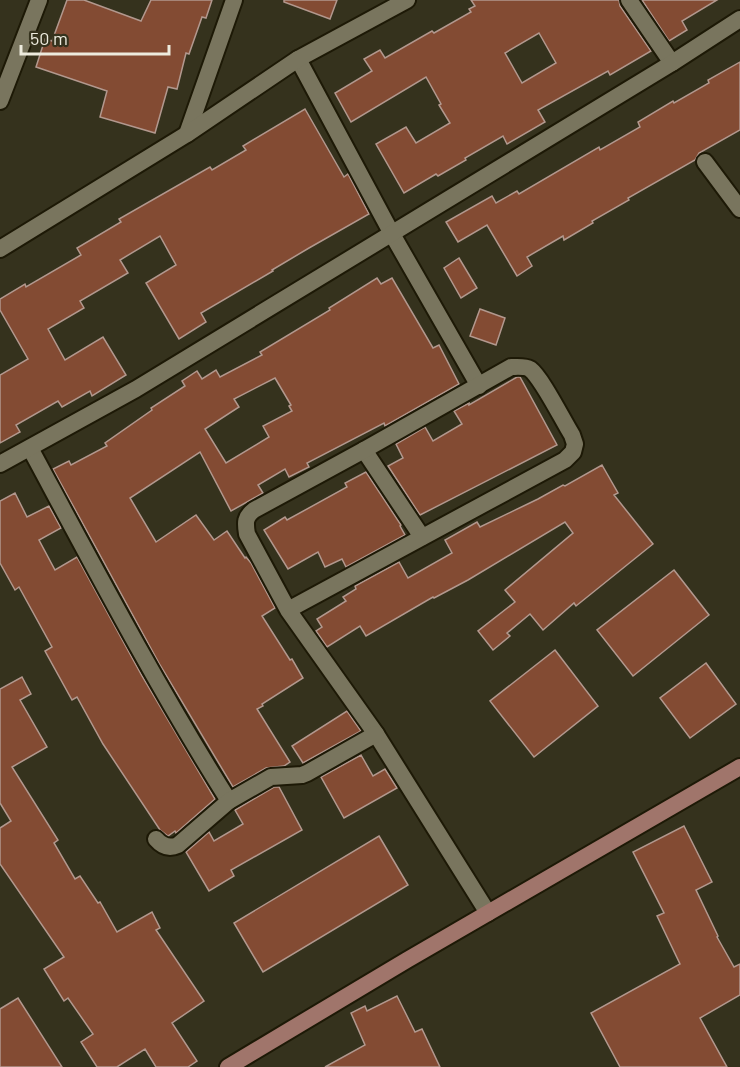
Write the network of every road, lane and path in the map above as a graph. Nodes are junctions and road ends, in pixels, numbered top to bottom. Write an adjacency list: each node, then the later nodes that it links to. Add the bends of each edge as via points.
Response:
1 (39, 0): 8 (street)
2 (234, 0): 9 (street)
3 (407, 0): 6 (street)
4 (630, 0): 7 (street)
5 (740, 19): 7 (street)
6 (298, 59): 9 (street); 12 (street)
7 (672, 63): 12 (street)
8 (0, 101)
9 (187, 134): 13 (street)
10 (705, 162): 11 (street)
11 (740, 209)
12 (392, 234): 14 (street); 15 (street, via 136,389)
13 (0, 249)
14 (479, 386): 16 (street); 18 (street, via 511,367 530,369 572,435 573,452 565,460)
15 (30, 448): 17 (street); 22 (street, via 135,641)
16 (364, 450): 18 (street); 19 (street, via 246,516 246,534)
17 (0, 464)
18 (422, 537): 19 (street)
19 (288, 610): 20 (street)
20 (376, 734): 22 (street, via 307,773 271,777); 24 (street)
21 (740, 767): 24 (main road)
22 (229, 801): 23 (street, via 178,845 163,846)
23 (156, 839)
24 (488, 913): 25 (main road)
25 (228, 1067)

